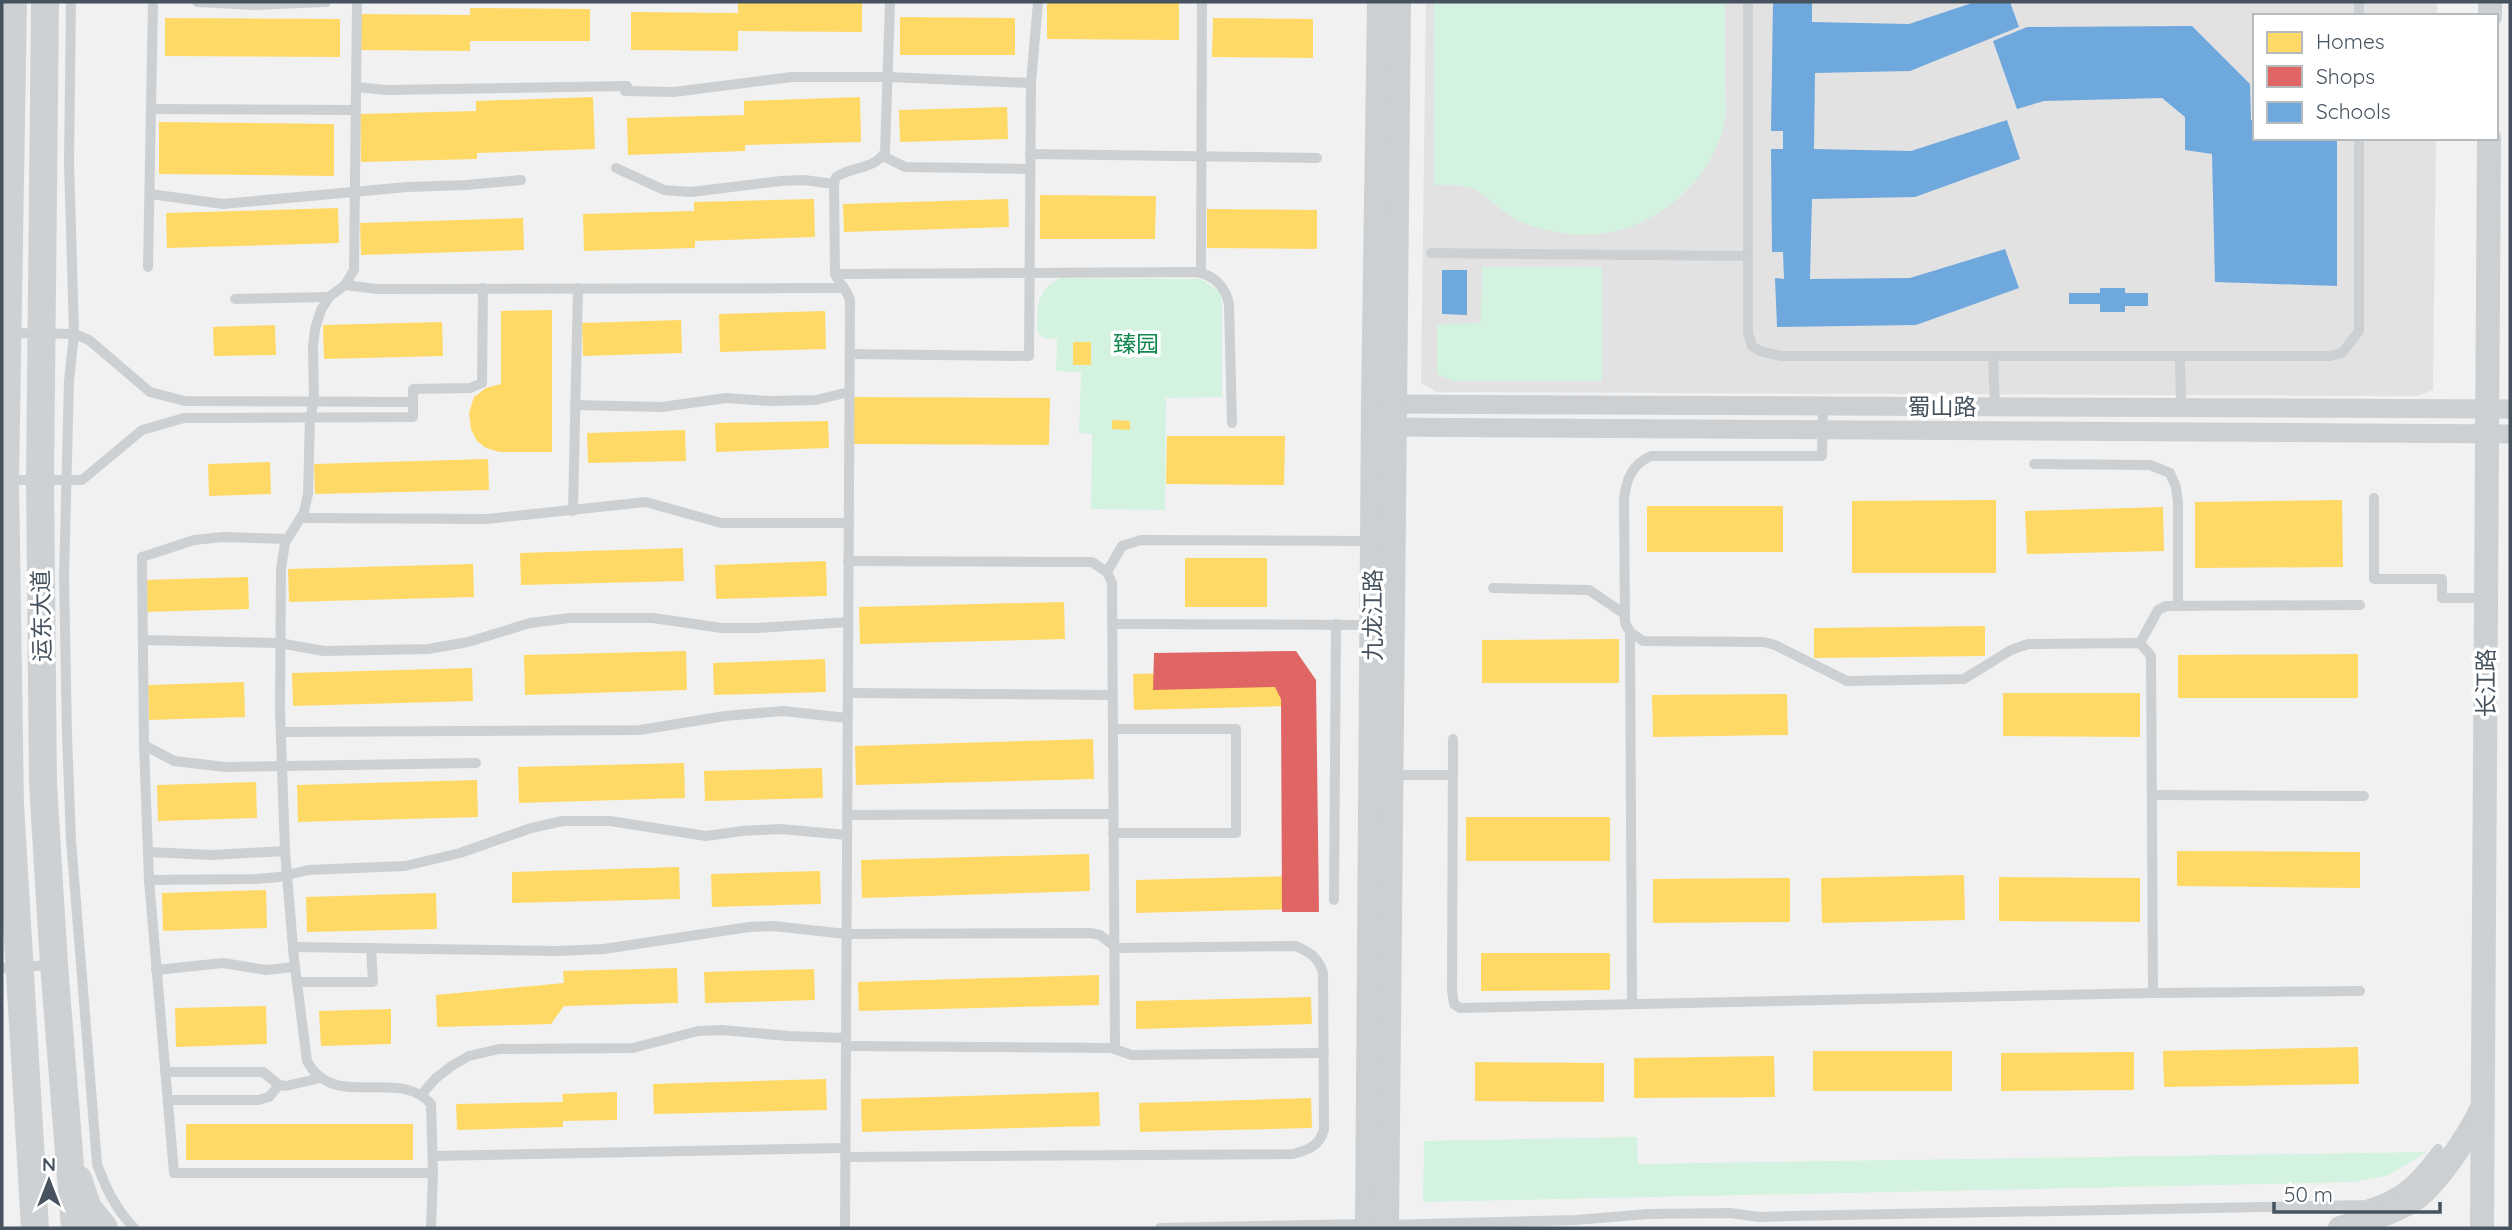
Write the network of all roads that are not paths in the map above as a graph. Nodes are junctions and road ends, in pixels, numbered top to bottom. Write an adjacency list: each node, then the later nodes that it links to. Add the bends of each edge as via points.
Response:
1 (71, 2): 45 (lane)
2 (153, 2): 16 (lane)
3 (197, 2): 4 (lane)
4 (326, 2)
5 (357, 2): 15 (lane)
6 (891, 2): 13 (lane)
7 (1038, 2): 14 (lane)
8 (1202, 2): 22 (lane)
9 (1379, 2): 56 (street, 九龙江路)
10 (1399, 2): 56 (street, 九龙江路)
11 (1748, 2): 32 (lane)
12 (25, 20): 26 (main road, 运东大道)
13 (888, 77): 14 (lane); 15 (lane, via 792,77 685,92); 21 (lane)
14 (1031, 83): 20 (lane)
15 (356, 87): 17 (lane)
16 (151, 109): 17 (lane); 30 (lane)
17 (356, 110): 29 (lane)
18 (2359, 140): 48 (lane, via 2359,331 2352,343 2342,353 2330,356)
19 (2489, 140): 58 (street, 长江路)
20 (1030, 154): 22 (lane); 25 (lane)
21 (883, 156): 25 (lane, via 905,167); 28 (lane, via 871,165 842,173)
22 (1200, 158): 23 (lane); 34 (lane)
23 (1317, 158)
24 (616, 168): 28 (lane, via 664,190 691,192 792,181)
25 (1030, 169): 36 (lane)
26 (21, 170): 43 (main road, 运东大道); 44 (main road, 运东大道)
27 (521, 180): 29 (lane)
28 (834, 184): 35 (lane)
29 (355, 192): 30 (lane, via 223,204); 37 (lane, via 354,270)
30 (149, 194): 33 (lane)
31 (1431, 253): 32 (lane)
32 (1748, 256): 47 (lane, via 1748,333 1752,346 1760,351 1780,356)
33 (148, 267)
34 (1201, 273): 36 (lane); 59 (lane, via 1216,279 1229,304)
35 (835, 274): 36 (lane); 40 (lane)
36 (1030, 274): 46 (lane, via 1029,356)
37 (345, 285): 38 (lane); 41 (lane)
38 (483, 288): 39 (lane); 51 (lane, via 482,383 470,388 414,388)
39 (578, 288): 40 (lane); 52 (lane)
40 (844, 288): 46 (lane, via 850,301)
41 (329, 298): 42 (lane); 50 (lane, via 315,329)
42 (235, 299)
43 (8, 333): 44 (lane); 62 (main road, 运东大道)
44 (41, 333): 45 (lane); 63 (main road, 运东大道)
45 (74, 334): 50 (lane, via 89,340 149,392 162,396 185,401); 63 (lane)
46 (849, 354): 49 (lane)
47 (1993, 356): 48 (lane); 54 (lane)
48 (2180, 356): 55 (lane)
49 (849, 392): 52 (lane, via 816,400 726,398 662,407); 67 (lane)
50 (314, 401): 51 (lane); 57 (lane)
51 (413, 402): 57 (lane, via 413,417)
52 (575, 405): 65 (lane)
53 (1823, 406): 54 (street, 蜀山路); 56 (street, 蜀山路); 60 (lane)
54 (1995, 407): 55 (street, 蜀山路)
55 (2181, 407): 58 (street, 蜀山路)
56 (1385, 415): 60 (street, 蜀山路); 69 (street, 九龙江路)
57 (310, 418): 63 (lane, via 164,422 127,440 82,480); 66 (lane, via 308,494)
58 (2498, 422): 60 (street, 蜀山路); 73 (street, 长江路)
59 (1232, 423)
60 (1823, 430): 76 (lane, via 1822,456 1651,456 1637,464 1624,499)
61 (2034, 464): 75 (lane, via 2150,465 2170,473 2178,503)
62 (5, 480): 63 (lane); 113 (main road, 运东大道)
63 (53, 480): 111 (main road, 运东大道, via 43,784); 137 (lane, via 64,577 71,840 97,1164 106,1189)
64 (2374, 498): 73 (lane, via 2374,579 2442,579 2442,598)
65 (573, 511): 66 (lane, via 487,519); 67 (lane, via 646,502 721,523)
66 (301, 517): 68 (lane)
67 (849, 523): 70 (lane)
68 (287, 539): 82 (lane, via 194,540 142,557); 83 (lane, via 281,569)
69 (1384, 541): 71 (lane, via 1141,540 1122,546); 80 (street, 九龙江路)
70 (848, 561): 71 (lane, via 1092,562); 77 (lane)
71 (1107, 572): 78 (lane, via 1112,583)
72 (1493, 588): 76 (lane, via 1589,590)
73 (2486, 598): 127 (street, 长江路)
74 (2360, 605): 75 (lane)
75 (2178, 606): 84 (lane, via 2158,610)
76 (1623, 613): 81 (lane)
77 (848, 622): 83 (lane, via 746,628 653,618 570,618 539,621 428,649 324,651); 85 (lane)
78 (1112, 624): 79 (lane); 86 (lane)
79 (1336, 624): 80 (lane); 106 (lane)
80 (1383, 625): 94 (street, 九龙江路)
81 (1630, 632): 84 (lane, via 1643,640 1764,642 1847,681 1964,679 2028,643); 118 (lane)
82 (143, 640): 83 (lane); 91 (lane)
83 (279, 643): 89 (lane)
84 (2140, 643): 96 (lane, via 2151,656)
85 (848, 693): 86 (lane); 87 (lane)
86 (1112, 695): 88 (lane)
87 (847, 718): 89 (lane, via 783,711 640,730); 99 (lane)
88 (1113, 729): 98 (lane); 100 (lane, via 1236,729 1236,833)
89 (281, 732): 93 (lane)
90 (1453, 739): 95 (lane)
91 (144, 745): 93 (lane, via 174,761 194,765); 103 (lane)
92 (476, 762): 93 (lane)
93 (281, 765): 102 (lane)
94 (1381, 775): 95 (lane); 133 (street, 九龙江路)
95 (1453, 775): 118 (lane, via 1454,1003 1460,1008)
96 (2152, 795): 97 (lane); 117 (lane)
97 (2364, 796)
98 (1114, 814): 99 (lane); 100 (lane)
99 (847, 815): 101 (lane)
100 (1114, 834): 108 (lane)
101 (847, 835): 104 (lane, via 780,829 706,836 610,821 563,821 405,866); 107 (lane)
102 (285, 851): 103 (lane, via 212,856); 104 (lane)
103 (148, 852): 105 (lane)
104 (287, 874): 105 (lane, via 256,879); 109 (lane)
105 (149, 880): 114 (lane)
106 (1334, 900)
107 (846, 934): 108 (lane, via 1090,933); 110 (lane, via 773,926 604,949); 119 (lane)
108 (1114, 946): 120 (lane); 121 (lane, via 1296,946 1316,956 1323,973)
109 (293, 947): 110 (lane); 112 (lane)
110 (371, 948): 115 (lane, via 373,982)
111 (54, 965): 113 (lane); 128 (main road, 运东大道)
112 (295, 967): 114 (lane, via 266,971 223,963); 115 (lane)
113 (10, 968): 134 (main road, 运东大道)
114 (156, 971): 122 (lane)
115 (297, 982): 123 (lane, via 307,1061)
116 (2360, 991): 117 (lane)
117 (2153, 993): 118 (lane)
118 (1632, 1004)
119 (846, 1042): 120 (lane); 125 (lane, via 722,1030 698,1031 633,1048 499,1049 453,1065); 130 (lane)
120 (1115, 1049): 121 (lane, via 1132,1055)
121 (1324, 1054): 130 (lane, via 1323,1135 1308,1150 1293,1154)
122 (165, 1072): 124 (lane, via 263,1072); 126 (lane)
123 (320, 1078): 124 (lane); 125 (lane, via 344,1087 405,1088)
124 (279, 1086): 126 (lane, via 269,1097 258,1100)
125 (421, 1095): 131 (lane, via 431,1104)
126 (168, 1100): 132 (lane, via 174,1173)
127 (2483, 1106): 141 (street, via 2468,1137 2414,1200 2381,1217); 142 (street, 长江路)
128 (68, 1148): 135 (main road, 运东大道); 136 (main road, via 88,1208)
129 (2438, 1149): 133 (lane, via 2403,1189 2367,1205 1780,1216 1648,1214)
130 (845, 1152): 131 (lane); 139 (lane)
131 (433, 1156): 132 (lane)
132 (433, 1172): 138 (lane)
133 (1377, 1226): 140 (lane)
134 (35, 1228)
135 (75, 1228)
136 (104, 1228)
137 (135, 1228)
138 (430, 1228)
139 (845, 1228)
140 (1160, 1228)
141 (2340, 1228)
142 (2482, 1228)

